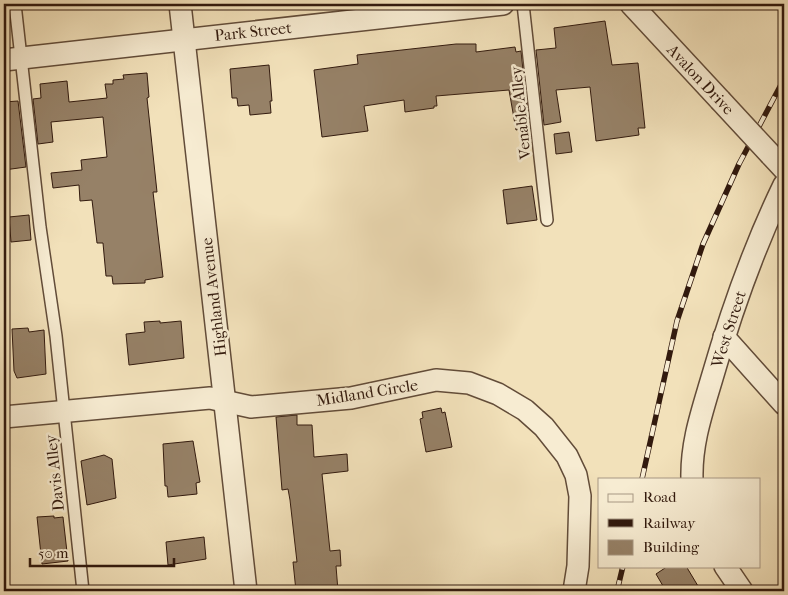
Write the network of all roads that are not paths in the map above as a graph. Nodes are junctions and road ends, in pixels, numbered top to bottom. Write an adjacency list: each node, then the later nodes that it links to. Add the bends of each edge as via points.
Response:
1 (15, 4): 7 (lane, Davis Alley)
2 (180, 4): 6 (street, Highland Avenue)
3 (503, 4): 6 (street, Park Street)
4 (523, 4): 10 (lane, Venable Alley)
5 (631, 4): 8 (street, Avalon Drive, bridge)
6 (184, 39): 7 (street, Park Street); 12 (street, Highland Avenue)
7 (12, 59): 14 (lane, Davis Alley)
8 (778, 162)
9 (784, 185): 11 (street, West Street, via 770,213)
10 (548, 220)
11 (724, 337): 13 (street); 16 (street, West Street, via 695,437)
12 (225, 401): 14 (street, Midland Circle, via 210,398); 19 (street, Highland Avenue); 20 (street, Midland Circle, via 251,407 351,398 449,380 469,383 498,394 544,427 567,456 576,475 580,526)
13 (784, 404)
14 (63, 412): 15 (street, Midland Circle); 18 (lane, Davis Alley)
15 (4, 417)
16 (692, 478)
17 (726, 568): 21 (street)
18 (83, 591)
19 (246, 591)
20 (574, 591)
21 (742, 591)

